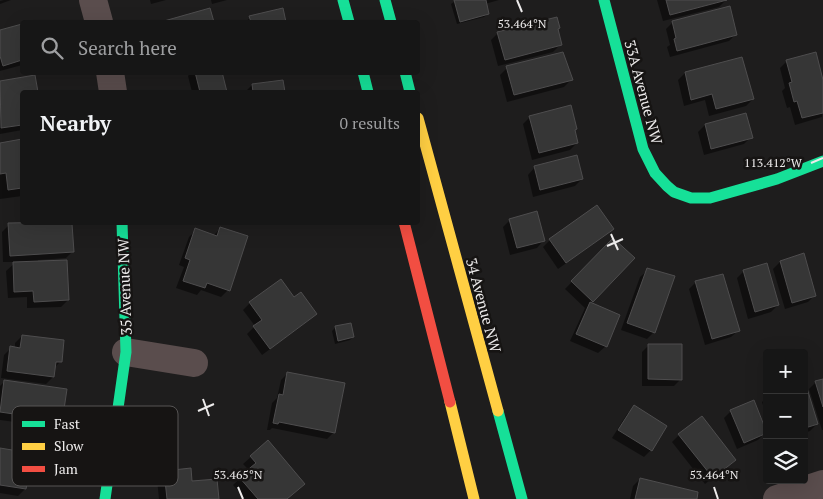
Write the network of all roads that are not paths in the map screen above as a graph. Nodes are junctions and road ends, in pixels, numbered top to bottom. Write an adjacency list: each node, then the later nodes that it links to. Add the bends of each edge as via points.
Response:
1 (93, 0): 5 (street)
2 (343, 0): 6 (main road)
3 (385, 0): 7 (main road)
4 (604, 0): 15 (main road, 33A Avenue NW, via 643,149 657,177 667,186 678,194 706,198 797,173)
5 (98, 20)
6 (348, 20)
7 (390, 20)
8 (110, 75): 11 (street)
9 (364, 75): 12 (main road)
10 (406, 75): 13 (main road)
11 (113, 90)
12 (368, 90)
13 (410, 90)
14 (420, 125): 25 (main road, 34 Avenue NW)
15 (823, 161)
16 (122, 225): 18 (main road, 35 Avenue NW)
17 (405, 225): 24 (main road)
18 (126, 352): 19 (street, 35 Avenue NW); 20 (main road, 35 Avenue NW)
19 (194, 363)
20 (118, 406)
21 (823, 484): 26 (street)
22 (107, 486): 23 (main road, 35 Avenue NW)
23 (105, 499)
24 (474, 499)
25 (522, 499)
26 (777, 499)

